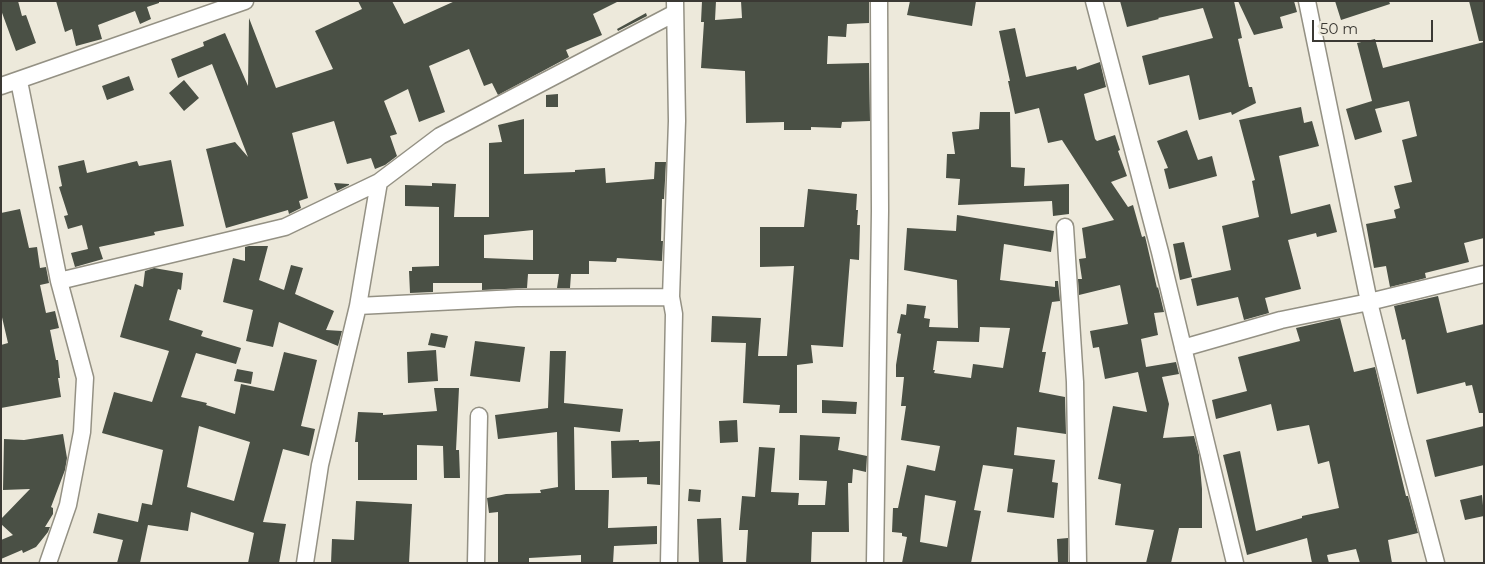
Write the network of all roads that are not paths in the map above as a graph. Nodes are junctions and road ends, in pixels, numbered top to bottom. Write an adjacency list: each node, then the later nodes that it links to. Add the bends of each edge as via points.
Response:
1 (245, 1): 6 (street)
2 (879, 1): 21 (street)
3 (1094, 1): 15 (street)
4 (1308, 1): 13 (street)
5 (675, 7): 8 (street, via 440,136); 12 (street, via 678,121)
6 (18, 81): 7 (street); 11 (street)
7 (1, 86)
8 (379, 182): 11 (street, via 285,227); 14 (street)
9 (1065, 227): 22 (street, via 1075,382)
10 (1484, 274): 13 (street)
11 (59, 281): 17 (street, via 85,378 82,432 68,505)
12 (671, 298): 14 (street, via 517,298); 20 (street, via 674,314)
13 (1369, 302): 15 (street, via 1282,320); 24 (street)
14 (358, 306): 18 (street, via 320,465)
15 (1183, 348): 23 (street)
16 (479, 416): 19 (street)
17 (48, 563)
18 (305, 563)
19 (476, 563)
20 (669, 563)
21 (875, 563)
22 (1078, 563)
23 (1235, 563)
24 (1436, 563)

